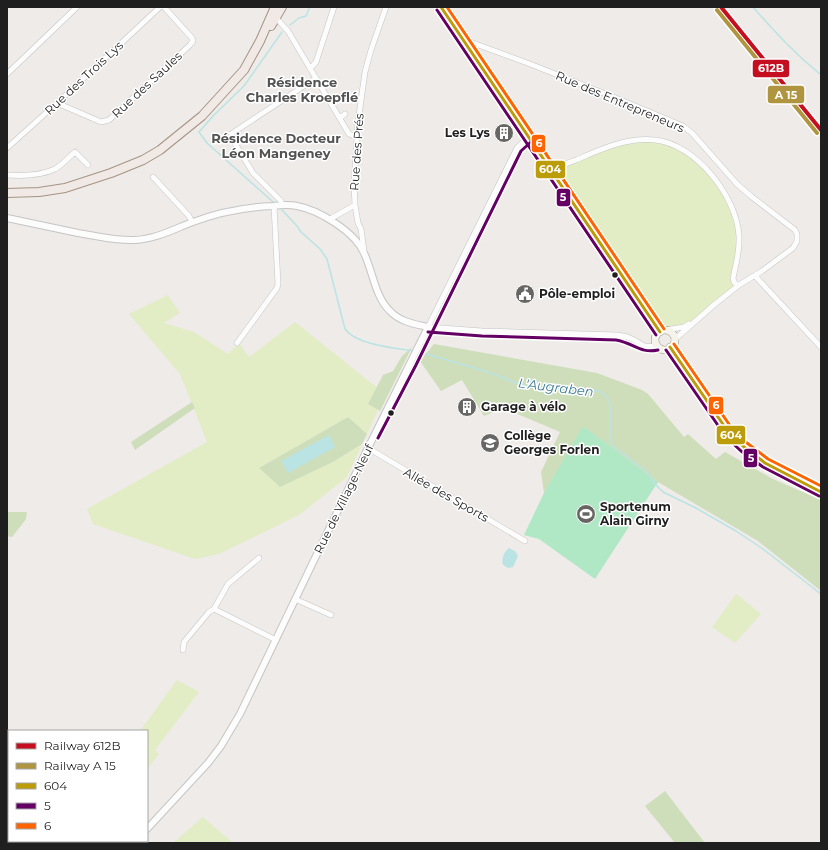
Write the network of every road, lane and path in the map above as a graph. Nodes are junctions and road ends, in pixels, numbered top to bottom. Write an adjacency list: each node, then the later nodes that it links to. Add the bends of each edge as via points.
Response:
1 (77, 7): 11 (street)
2 (160, 7): 13 (street, Rue des Trois Lys)
3 (164, 7): 13 (street, Rue des Saules, via 193,41 106,122 100,122)
4 (282, 7): 8 (main road)
5 (334, 7): 10 (street, via 316,62)
6 (386, 7): 16 (street, Rue des Prés, via 365,72)
7 (441, 7): 9 (main road)
8 (273, 11): 10 (street); 23 (main road, via 244,70 202,116 160,150 111,173 65,188)
9 (462, 39): 17 (main road); 33 (street, Rue des Entrepreneurs, via 616,98 688,130 737,184 792,227 797,234 793,248)
10 (310, 69): 12 (street)
11 (7, 74)
12 (316, 78): 15 (street); 24 (street, via 231,134 253,173)
13 (57, 103): 18 (street, Rue des Trois Lys)
14 (345, 114): 15 (street)
15 (340, 118): 16 (street, via 349,134)
16 (357, 137): 25 (street, Rue des Prés)
17 (528, 137): 20 (main road); 36 (street, Rue de Village-Neuf, via 517,148)
18 (7, 148)
19 (88, 165): 21 (street, via 75,152 48,171)
20 (551, 171): 34 (street, via 616,144 630,141 662,141 685,151 717,181 737,221 740,249 733,278); 37 (main road)
21 (7, 176)
22 (153, 177): 29 (street)
23 (7, 193)
24 (282, 205): 26 (street); 28 (street, via 297,206)
25 (355, 205): 28 (street, Rue des Prés); 30 (street, Rue des Prés)
26 (274, 206): 29 (street, via 227,211); 39 (street, via 277,288)
27 (7, 218): 29 (street, via 100,237 135,240 154,237)
28 (330, 219): 31 (street)
29 (192, 222)
30 (361, 229): 31 (street); 32 (street, Rue des Prés)
31 (356, 240): 32 (street)
32 (364, 252): 36 (street, via 380,297 387,308 400,319)
33 (755, 276): 34 (street, Rue des Entrepreneurs); 42 (street)
34 (738, 286): 35 (street, Rue des Entrepreneurs)
35 (695, 321): 37 (street, Rue des Entrepreneurs, via 684,327); 38 (street, Rue des Entrepreneurs)
36 (428, 327): 40 (street, via 482,332 617,335 631,338 641,346); 43 (street, Rue de Village-Neuf)
37 (662, 331): 38 (main road, via 671,332); 40 (main road, via 656,336)
38 (674, 340): 41 (main road)
39 (237, 343)
40 (657, 345): 41 (main road, via 663,349)
41 (670, 347): 44 (main road, via 729,433 744,448 765,463)
42 (821, 347)
43 (368, 448): 45 (street, Allée des Sports); 47 (street, Rue de Village-Neuf)
44 (821, 492)
45 (525, 541)
46 (259, 558): 48 (street, via 228,584)
47 (295, 599): 49 (street); 50 (street, Rue de Village-Neuf)
48 (214, 609): 50 (street); 51 (street, via 184,642)
49 (331, 615)
50 (276, 640): 52 (street, Rue de Village-Neuf, via 240,714 221,746)
51 (183, 650)
52 (148, 828)

